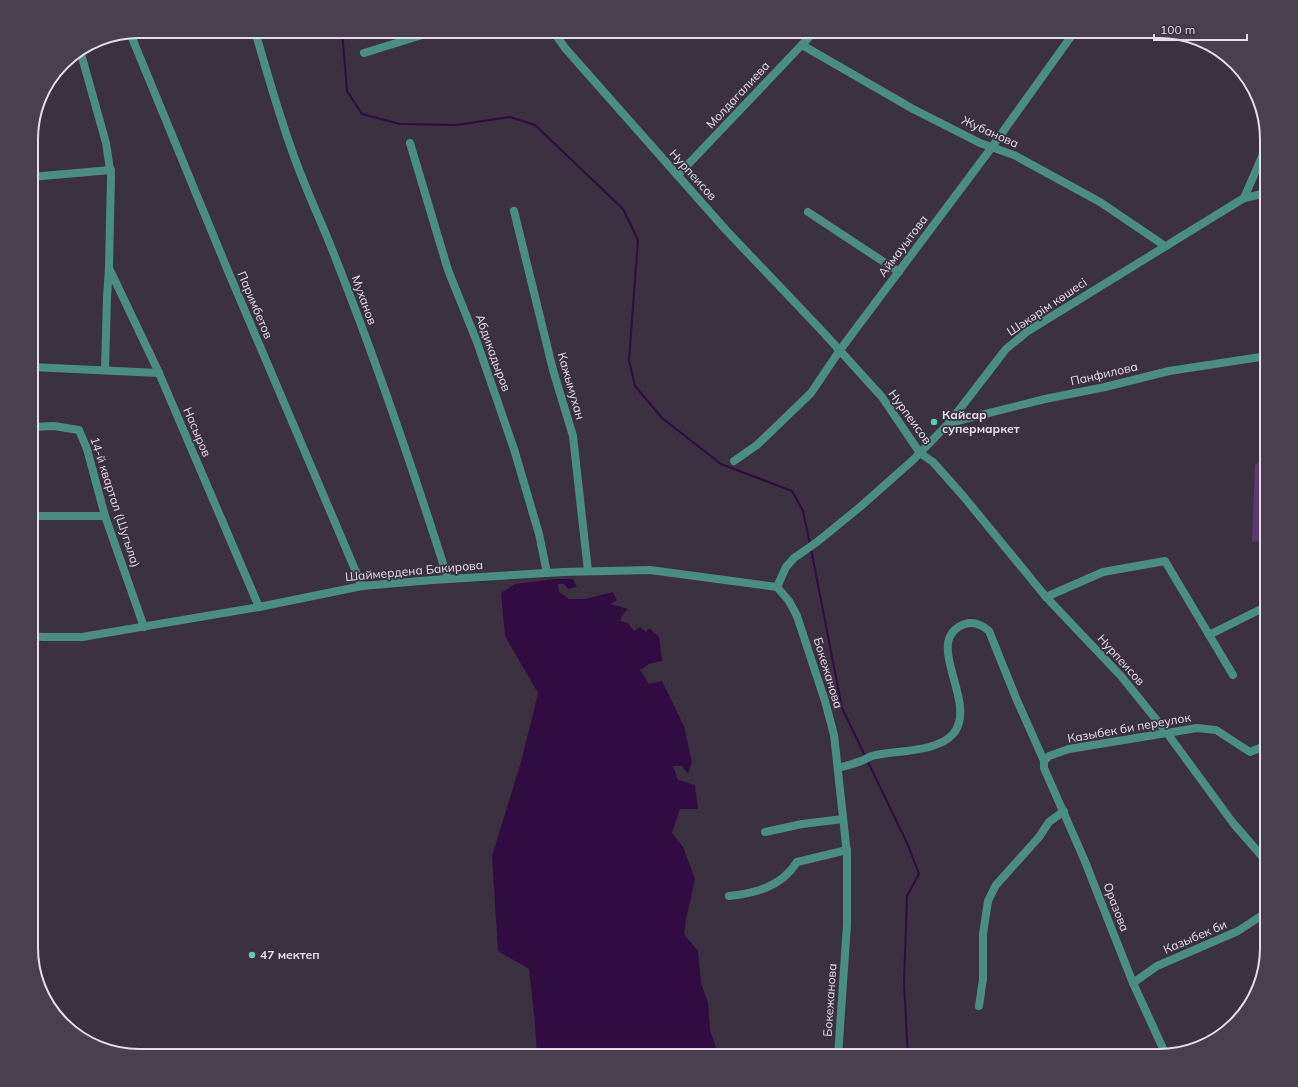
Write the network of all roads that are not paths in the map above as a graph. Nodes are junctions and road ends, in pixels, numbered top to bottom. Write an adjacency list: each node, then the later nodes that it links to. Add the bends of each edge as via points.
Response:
1 (257, 38): 36 (street, Муханов, via 297,166 376,366 418,483)
2 (412, 38): 8 (street)
3 (558, 38): 14 (street, Нурпеисов)
4 (808, 38): 7 (street, Молдагалиева)
5 (1070, 38): 11 (street, Аймауытова)
6 (132, 39): 37 (street, Паримбетов)
7 (802, 45): 11 (street, Жубанова, via 913,109); 14 (street, Молдагалиева)
8 (364, 53)
9 (82, 56): 13 (street, via 106,142)
10 (410, 143): 35 (street, Абдикадыров, via 448,270 477,342 514,449 539,534)
11 (992, 147): 20 (street, Жубанова, via 1014,155 1100,202); 22 (street, Аймауытова)
12 (1260, 161): 17 (street)
13 (110, 170): 15 (street); 21 (street)
14 (678, 175): 23 (street, Нурпеисов)
15 (38, 176)
16 (1260, 195): 17 (street, Шәкәрім көшесі)
17 (1244, 198): 20 (street, Шәкәрім көшесі)
18 (514, 211): 34 (street, Кажымухан, via 572,436)
19 (808, 212): 22 (street)
20 (1165, 246): 28 (street, Шәкәрім көшесі, via 1028,331 1006,349)
21 (109, 268): 26 (street); 27 (street, Насыров)
22 (898, 272): 23 (street, Аймауытова)
23 (840, 350): 30 (street, Нурпеисов, via 882,397); 31 (street, Аймауытова, via 811,393 757,445)
24 (1260, 357): 28 (street, Панфилова, via 1169,371)
25 (38, 367): 26 (street)
26 (105, 370): 27 (street)
27 (159, 373): 40 (street, Насыров)
28 (949, 423): 30 (street, Шәкәрім көшесі)
29 (38, 427): 33 (street, 14-й квартал (Шугыла), via 79,430 88,449)
30 (920, 453): 38 (street, Шәкәрім көшесі, via 860,507 818,542 794,558 786,567); 39 (street, Нурпеисов, via 933,462 964,497)
31 (734, 460)
32 (38, 516): 33 (street)
33 (105, 516): 42 (street, 14-й квартал (Шугыла))
34 (588, 571): 35 (street, Шаймердена Бакирова); 38 (street, Шаймердена Бакирова, via 650,570)
35 (546, 573): 36 (street, Шаймердена Бакирова)
36 (448, 579): 37 (street, Шаймердена Бакирова)
37 (362, 586): 40 (street, Шаймердена Бакирова)
38 (777, 587): 49 (street, Бокежанова, via 797,616 825,701 834,735)
39 (1046, 597): 43 (street, via 1103,572 1164,561); 46 (street, Нурпеисов, via 1122,676)
40 (259, 607): 42 (street, Шаймердена Бакирова)
41 (1260, 610): 43 (street)
42 (144, 627): 44 (street, Шаймердена Бакирова, via 82,637)
43 (1209, 635): 45 (street)
44 (38, 637)
45 (1233, 675)
46 (1167, 733): 47 (street, Казыбек би переулок, via 1198,728 1216,730 1250,752); 48 (street, Казыбек би переулок, via 1069,749 1048,756); 54 (street, Нурпеисов, via 1233,823)
47 (1260, 748)
48 (1044, 764): 49 (street, Оразова, via 989,631 982,625 971,622 955,629 947,647 961,711 959,725 953,735 937,744 905,752 872,756); 50 (street, Оразова)
49 (838, 768): 51 (street, Бокежанова)
50 (1064, 811): 57 (street, Оразова); 58 (street, via 1049,822 996,885 988,901 983,934 983,980)
51 (843, 819): 52 (street); 53 (street, Бокежанова)
52 (766, 832)
53 (847, 850): 55 (street, via 797,862 778,883 748,894); 59 (street, Бокежанова, via 847,925)
54 (1260, 854)
55 (729, 896)
56 (1260, 917): 57 (street, Казыбек би, via 1238,931 1157,966)
57 (1133, 983): 60 (street, Оразова)
58 (979, 1006)
59 (838, 1049)
60 (1163, 1049)

